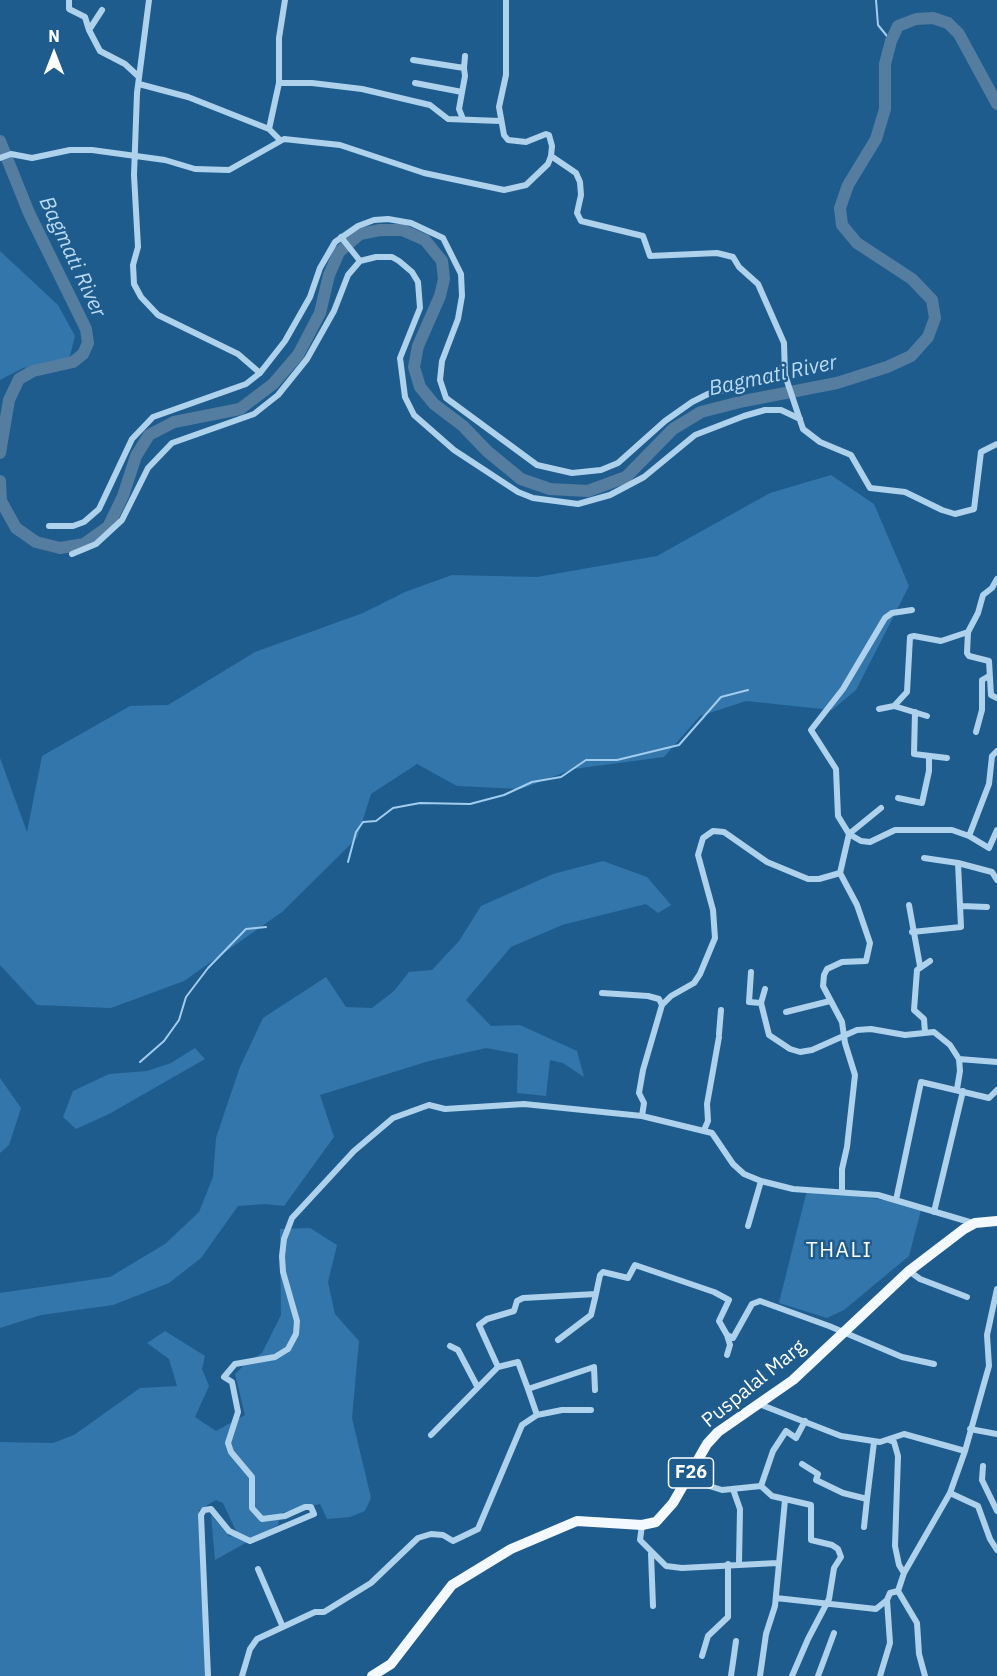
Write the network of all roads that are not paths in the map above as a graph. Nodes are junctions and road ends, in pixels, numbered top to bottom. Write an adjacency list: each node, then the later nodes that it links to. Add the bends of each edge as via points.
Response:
1 (69, 0): 6 (street, via 69,9 85,16)
2 (148, 0): 10 (street)
3 (285, 0): 11 (street, via 279,38)
4 (506, 0): 15 (street, via 506,75)
5 (102, 10): 6 (street)
6 (89, 30): 10 (street, via 100,51 125,64)
7 (465, 56): 9 (street)
8 (413, 60): 9 (street)
9 (464, 68): 13 (street)
10 (139, 81): 16 (street); 18 (street)
11 (279, 83): 14 (street, via 327,84 386,93 430,105 448,119); 16 (street)
12 (416, 83): 13 (street)
13 (462, 92): 14 (street, via 459,109)
14 (463, 119): 15 (street)
15 (500, 122): 19 (street, via 508,140 526,142 549,135)
16 (269, 129): 17 (street)
17 (280, 140): 18 (street, via 228,171 195,169); 19 (street, via 340,145 424,173 492,190 526,185)
18 (135, 155): 20 (street, via 81,150 32,158 11,154); 24 (street, via 138,247 132,274 141,297 158,315 238,354)
19 (551, 156): 23 (street, via 579,178 577,213 581,221 643,236 650,256 717,253 733,257 758,284 784,343)
20 (0, 158)
21 (342, 238): 22 (street); 23 (street, via 358,226 388,219 411,223 443,238 461,274 462,296 442,361 440,380 446,398 537,465 557,472 587,473 618,463 692,402 708,394 771,378); 24 (street, via 335,242 320,268 310,297 285,341)
22 (359, 260): 25 (street, via 392,258 412,272 418,282 420,308 400,358 405,397 414,415 453,450 533,498 578,504 610,495 644,477 694,435 765,410 781,410); 28 (street, via 307,359 278,395 254,414 172,442 148,468 122,520 96,544)
23 (784, 365): 25 (street)
24 (260, 373): 27 (street, via 246,384 153,417 132,439 99,509 73,526)
25 (800, 419): 26 (street, via 803,429 812,437 851,455 870,488 905,492 955,514 974,509 981,452)
26 (997, 444)
27 (49, 526)
28 (72, 554)
29 (997, 579): 30 (street)
30 (995, 588): 32 (street, via 983,595)
31 (912, 610): 47 (street, via 885,618 843,689 812,725 813,736 836,770 838,816)
32 (968, 632): 33 (street, via 967,653 989,661); 35 (street, via 941,641 910,638 907,692)
33 (989, 676): 34 (street, via 991,695); 39 (street, via 982,680 982,710)
34 (997, 698)
35 (894, 706): 36 (street); 37 (street)
36 (879, 709)
37 (915, 712): 38 (street); 41 (street, via 914,754)
38 (927, 716)
39 (976, 732)
40 (997, 751): 43 (street, via 992,756)
41 (929, 756): 42 (street); 44 (street, via 922,803)
42 (947, 758)
43 (994, 773): 48 (street)
44 (898, 798)
45 (881, 808): 47 (street)
46 (997, 830): 48 (street, via 989,848)
47 (849, 834): 48 (street, via 870,842 895,830 937,829); 51 (street)
48 (969, 836)
49 (924, 858): 50 (street)
50 (957, 863): 52 (street, via 992,872); 54 (street)
51 (840, 873): 62 (street, via 857,905 870,943 866,961 842,962 827,969 823,986); 64 (street, via 808,879 767,862 724,832 713,831 703,838 698,855 713,910 715,938 694,983)
52 (997, 880)
53 (909, 905): 56 (street)
54 (961, 906): 55 (street); 56 (street, via 961,927)
55 (987, 907)
56 (912, 932): 58 (street)
57 (930, 961): 58 (street)
58 (920, 966): 67 (street, via 914,1010 924,1019)
59 (751, 972): 63 (street, via 750,1002)
60 (765, 989): 63 (street)
61 (602, 993): 64 (street, via 648,996 659,999)
62 (830, 1001): 66 (street); 68 (street)
63 (761, 1003): 68 (street, via 769,1035 790,1049 812,1050)
64 (662, 1005): 73 (street, via 643,1070 639,1093 644,1103)
65 (722, 1010): 74 (street)
66 (786, 1012)
67 (925, 1033): 68 (street, via 905,1035 872,1029); 69 (street, via 934,1032 944,1039)
68 (845, 1035): 76 (street, via 855,1075)
69 (959, 1059): 70 (street); 71 (street)
70 (997, 1062)
71 (960, 1090): 72 (street, via 989,1098); 77 (street, via 921,1082); 78 (street)
72 (997, 1090)
73 (642, 1116): 74 (street); 133 (street, via 524,1104 445,1109 429,1105 393,1118 354,1151 292,1218 282,1256 297,1321 296,1334 288,1349 275,1357 242,1362 224,1377 232,1382 238,1412 228,1443 252,1476 250,1504 256,1515 273,1519 311,1507 314,1514 250,1541 229,1531 211,1509 204,1510 201,1515)
74 (704, 1130): 75 (street, via 716,1136 733,1164)
75 (760, 1181): 76 (street, via 793,1189); 81 (street)
76 (842, 1192): 77 (street)
77 (896, 1200): 78 (street)
78 (934, 1212): 80 (street)
79 (997, 1221): 80 (main road)
80 (975, 1223): 82 (main road, Puspalal Marg / F26)
81 (747, 1226)
82 (909, 1271): 85 (street); 86 (main road, Puspalal Marg / F26)
83 (997, 1289): 100 (street, via 989,1323 989,1366)
84 (596, 1294): 87 (street, via 603,1272 628,1278 635,1265 729,1300 719,1321); 88 (street, via 591,1316); 92 (street, via 523,1298 517,1301 514,1311 478,1325)
85 (967, 1297)
86 (842, 1331): 87 (street, via 760,1301 752,1304 734,1338); 91 (street, via 902,1357); 96 (main road, Puspalal Marg / F26, via 793,1380)
87 (727, 1335): 90 (street)
88 (558, 1340)
89 (450, 1346): 93 (street, via 463,1358)
90 (727, 1355)
91 (934, 1364)
92 (498, 1367): 93 (street); 94 (street, via 518,1362)
93 (477, 1386): 101 (street)
94 (528, 1389): 95 (street, via 594,1367); 98 (street)
95 (595, 1390)
96 (759, 1404): 99 (street); 108 (main road, Puspalal Marg / F26, via 718,1432)
97 (591, 1410): 98 (street)
98 (537, 1415): 129 (street, via 522,1425 478,1528 453,1541 443,1535 418,1538 371,1583 324,1612)
99 (805, 1421): 104 (street, via 841,1436); 109 (street, via 796,1438 786,1431 773,1451)
100 (970, 1430): 102 (street); 105 (street)
101 (431, 1434)
102 (997, 1434)
103 (889, 1440): 104 (street); 105 (street, via 904,1434); 123 (street, via 894,1442 898,1456 896,1546)
104 (874, 1442): 112 (street)
105 (965, 1451): 111 (street)
106 (802, 1464): 112 (street, via 818,1474 816,1480 843,1493)
107 (983, 1466): 114 (street, via 982,1480)
108 (687, 1479): 109 (street, via 722,1490); 115 (main road, Puspalal Marg / F26, via 661,1518)
109 (761, 1486): 113 (street, via 769,1495)
110 (734, 1492): 119 (street, via 740,1509)
111 (950, 1493): 117 (street, via 978,1506); 123 (street)
112 (867, 1498): 116 (street)
113 (785, 1500): 120 (street); 127 (street, via 811,1505 811,1539 838,1549 841,1557 834,1568)
114 (997, 1510)
115 (642, 1525): 118 (street, via 640,1540); 135 (main road, via 589,1520 565,1523 486,1563 452,1585 391,1664)
116 (864, 1527)
117 (997, 1550)
118 (651, 1554): 121 (street, via 666,1566); 128 (street)
119 (739, 1563): 120 (street); 121 (street)
120 (777, 1563): 125 (street)
121 (728, 1564): 132 (street, via 728,1617 708,1636)
122 (258, 1569): 129 (street)
123 (904, 1573): 124 (street)
124 (898, 1591): 126 (street, via 890,1593); 141 (street, via 917,1623)
125 (776, 1598): 127 (street); 137 (street)
126 (887, 1600): 127 (street, via 876,1609); 140 (street, via 890,1643)
127 (827, 1603): 138 (street)
128 (653, 1605)
129 (282, 1625): 134 (street, via 257,1639)
130 (834, 1633): 139 (street)
131 (736, 1641): 136 (street)
132 (702, 1656)
133 (208, 1676)
134 (242, 1676)
135 (372, 1676)
136 (731, 1676)
137 (760, 1676)
138 (792, 1676)
139 (818, 1676)
140 (880, 1676)
141 (925, 1676)

